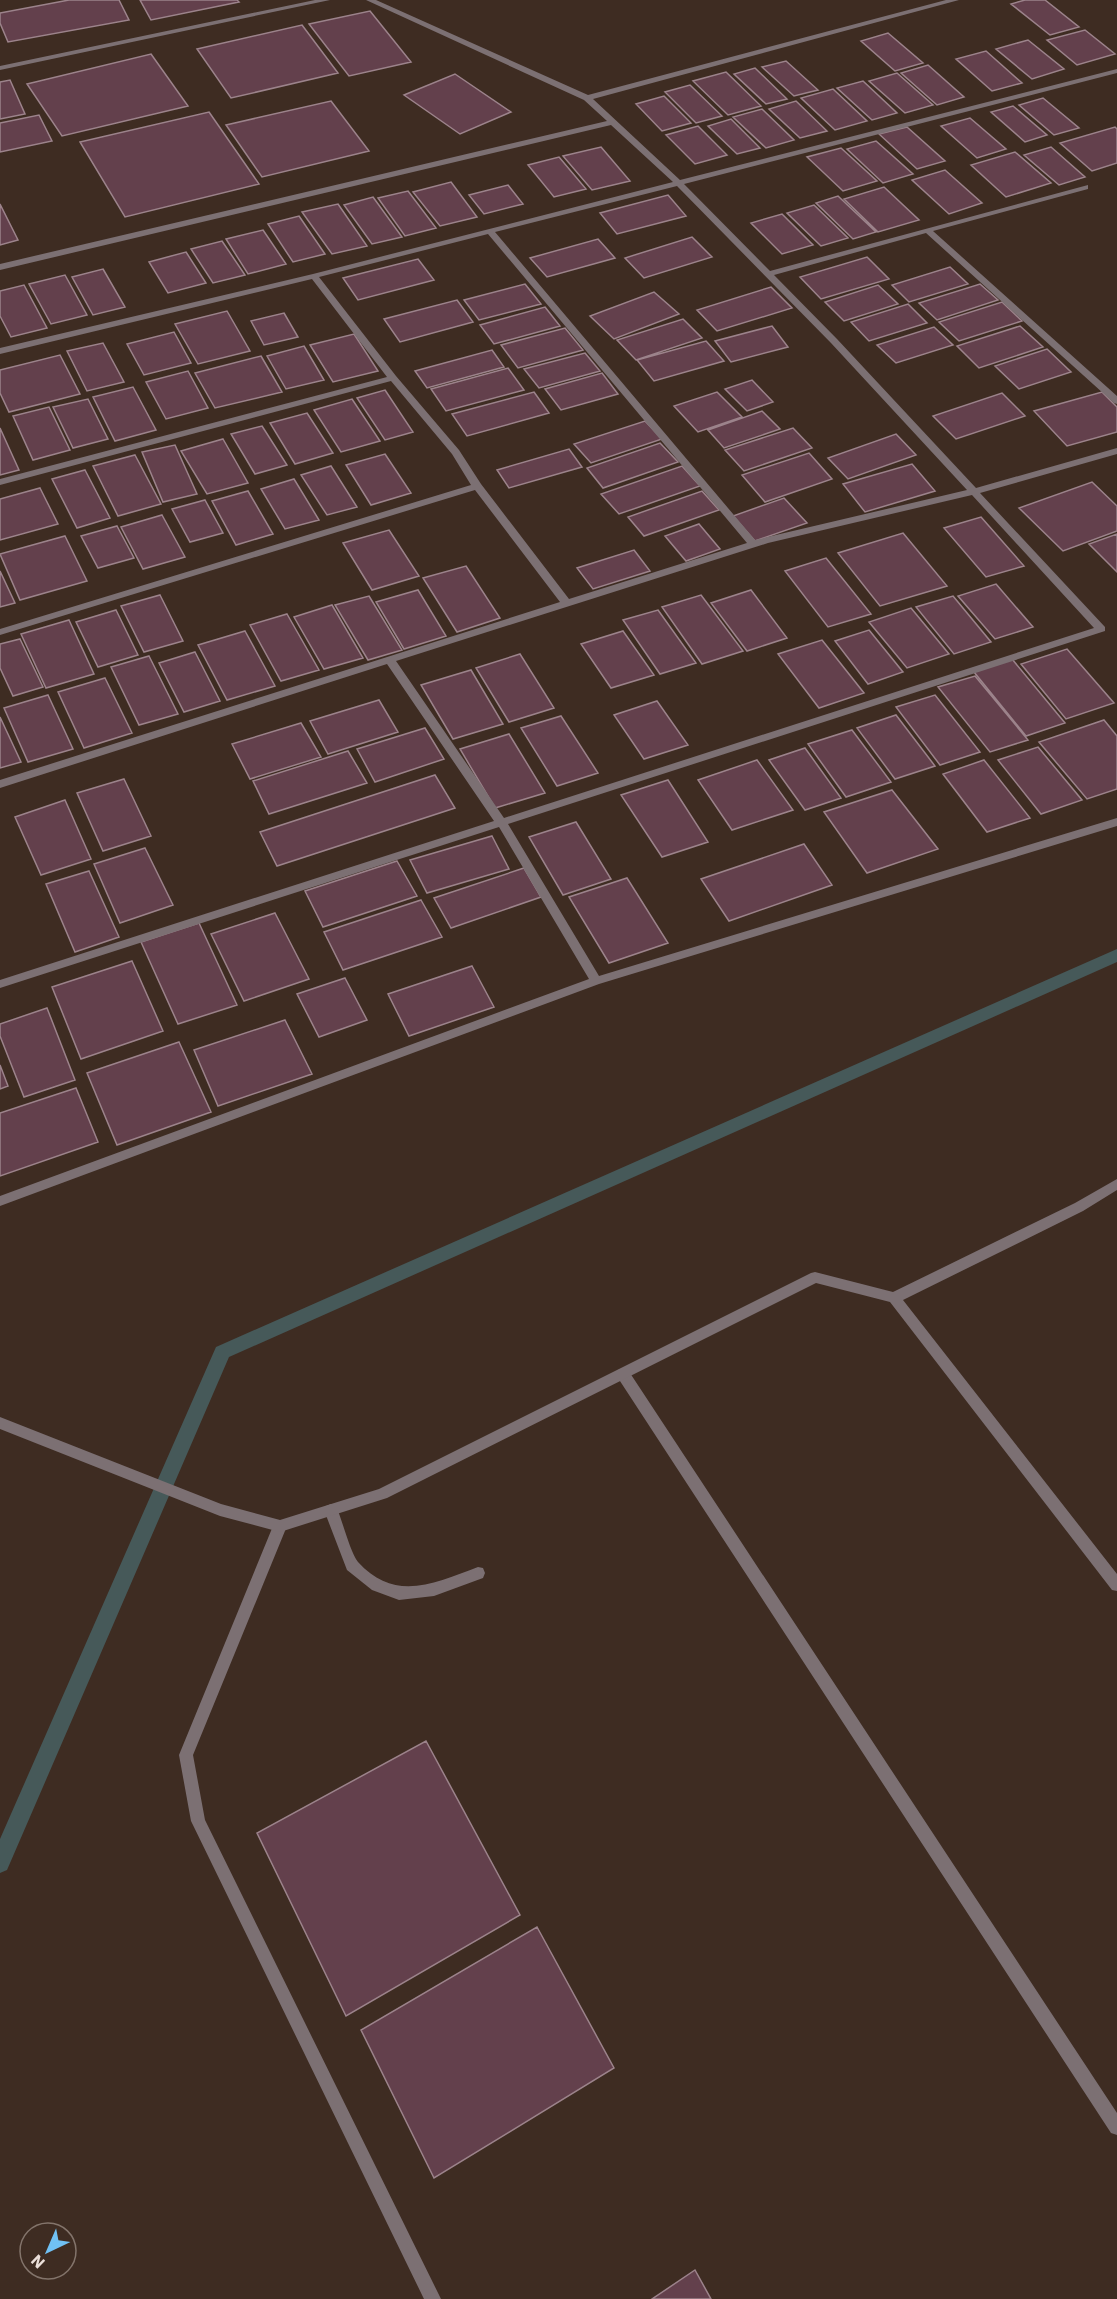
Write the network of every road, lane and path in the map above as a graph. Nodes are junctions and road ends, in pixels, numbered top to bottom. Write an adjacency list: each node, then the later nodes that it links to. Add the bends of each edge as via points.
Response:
1 (326, 0): 4 (street)
2 (370, 0): 6 (street)
3 (955, 0): 6 (street)
4 (0, 68)
5 (1117, 71): 8 (street)
6 (587, 98): 7 (street)
7 (612, 122): 8 (street); 12 (street)
8 (679, 183): 10 (street); 13 (street)
9 (1085, 187): 11 (street)
10 (490, 231): 14 (street); 22 (street)
11 (928, 231): 13 (street); 17 (street)
12 (0, 267)
13 (768, 274): 21 (street)
14 (314, 276): 15 (street); 16 (street)
15 (0, 351)
16 (393, 378): 19 (street); 20 (street, via 456,452)
17 (1117, 402)
18 (1117, 451): 21 (street)
19 (0, 482)
20 (477, 486): 23 (street); 24 (street)
21 (973, 492): 22 (street); 27 (street, via 1101,629)
22 (753, 544): 23 (street)
23 (567, 604): 25 (street)
24 (0, 632)
25 (389, 659): 26 (street); 27 (street)
26 (0, 784)
27 (501, 822): 29 (street); 30 (street)
28 (1117, 822): 29 (street)
29 (596, 981): 32 (street)
30 (0, 984)
31 (1117, 1184): 33 (street, via 1079,1207)
32 (0, 1202)
33 (894, 1298): 34 (street, via 815,1277); 39 (street)
34 (623, 1374): 36 (street, via 382,1494); 40 (street)
35 (0, 1423): 37 (street, via 220,1510)
36 (331, 1510): 37 (street); 38 (street, via 352,1565 377,1585 399,1594 434,1590)
37 (280, 1526): 41 (street, via 186,1755 198,1821)
38 (478, 1573)
39 (1117, 1585)
40 (1117, 2127)
41 (433, 2299)

